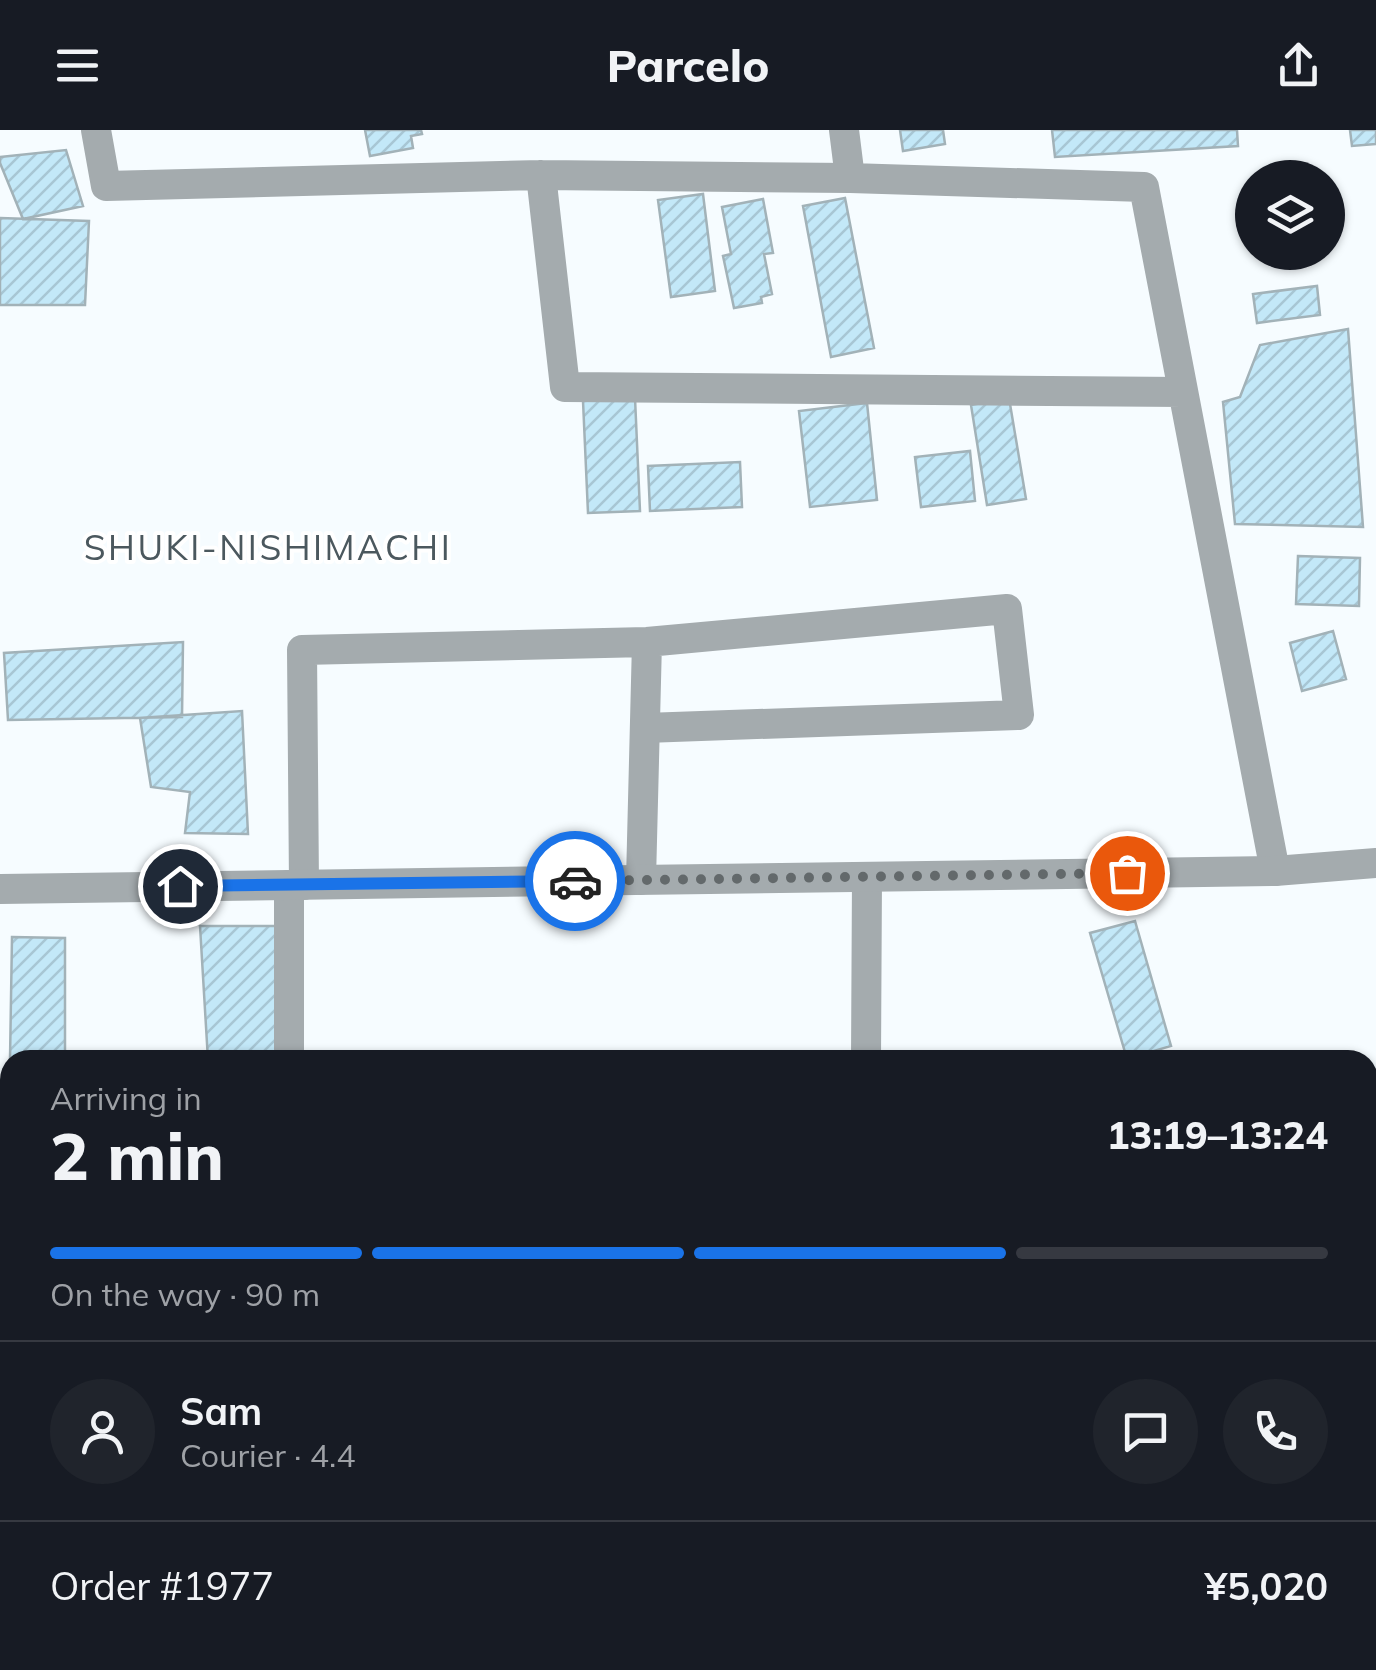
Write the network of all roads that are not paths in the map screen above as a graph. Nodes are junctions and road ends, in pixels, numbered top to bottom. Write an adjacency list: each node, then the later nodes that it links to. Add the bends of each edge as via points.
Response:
1 (96, 130): 3 (street, via 106,186)
2 (844, 130): 4 (street)
3 (541, 175): 4 (street); 5 (street, via 565,387)
4 (850, 178): 5 (street, via 1144,187)
5 (1184, 392): 9 (street)
6 (647, 642): 7 (street); 7 (street, via 1008,609 1019,716); 12 (street, via 302,650)
7 (645, 728): 11 (street)
8 (1376, 863): 9 (street)
9 (1276, 871): 10 (street)
10 (867, 877): 11 (street); 15 (street)
11 (641, 880): 12 (street)
12 (296, 885): 13 (street); 14 (street)
13 (0, 889)
14 (289, 1050)
15 (866, 1050)

